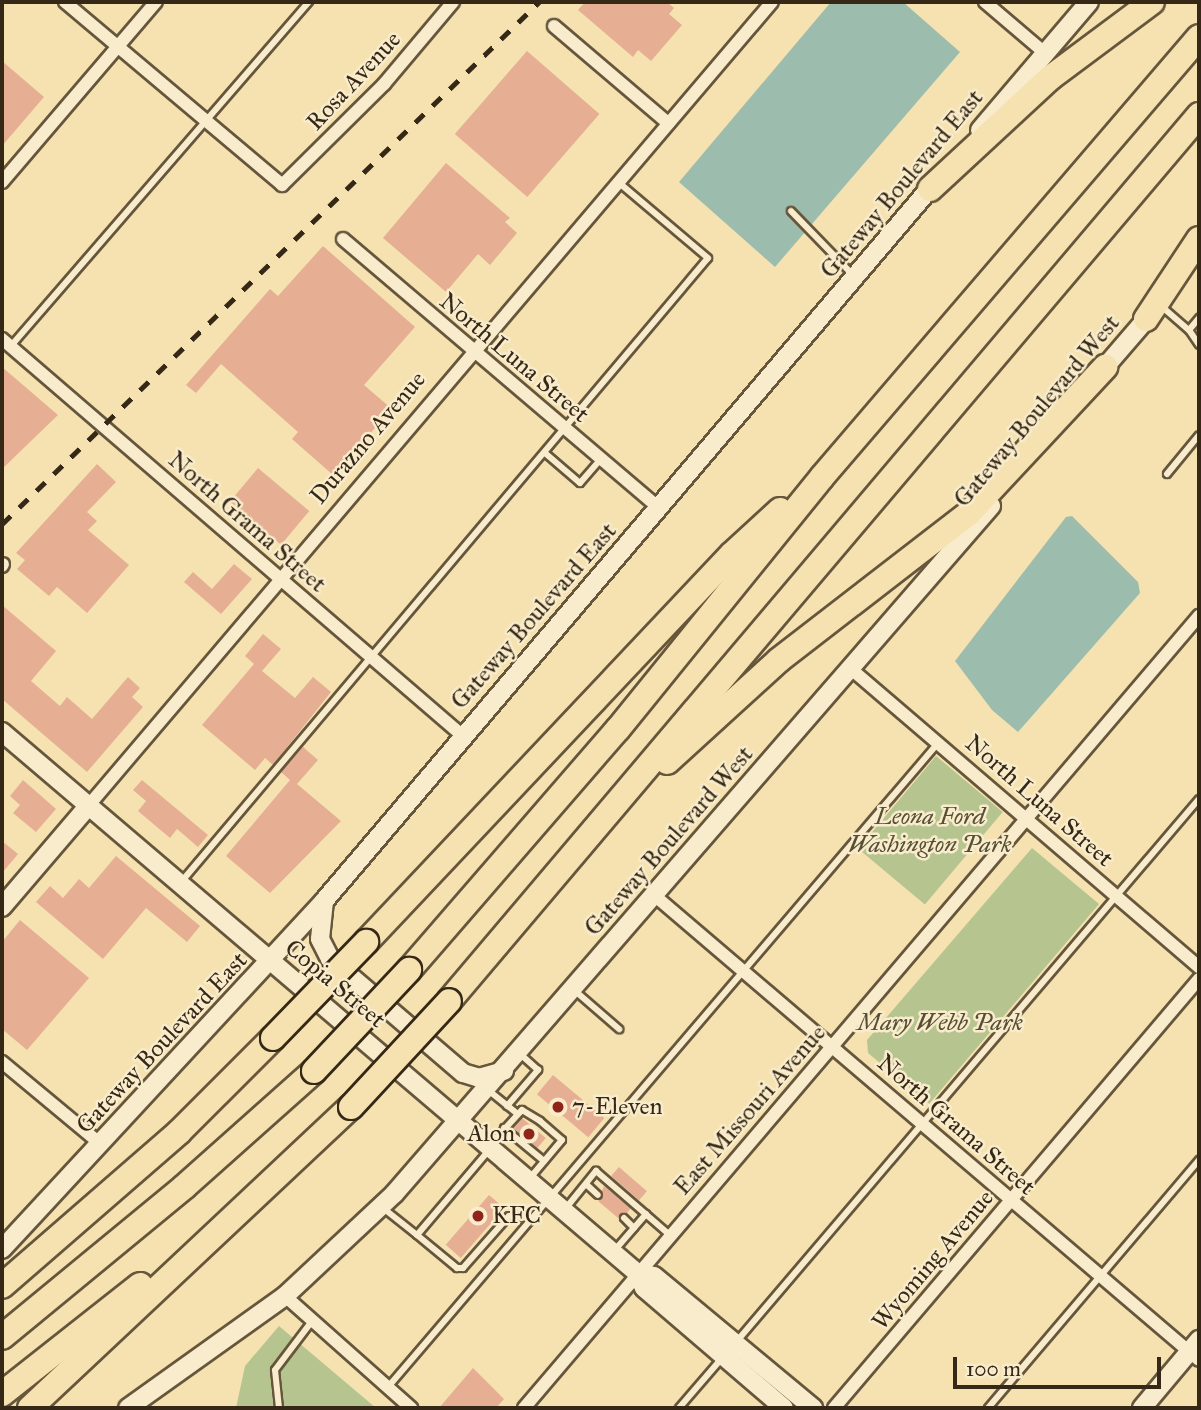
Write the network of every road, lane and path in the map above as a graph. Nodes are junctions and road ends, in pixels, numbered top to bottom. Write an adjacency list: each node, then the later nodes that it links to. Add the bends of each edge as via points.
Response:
1 (65, 2): 11 (street)
2 (156, 2): 11 (street)
3 (309, 2): 14 (lane)
4 (453, 2): 14 (street, Rosa Avenue, via 384,84 282,185)
5 (772, 2): 15 (street, Durazno Avenue)
6 (985, 2): 12 (street)
7 (1089, 2): 12 (main road, Gateway Boulevard East)
8 (1152, 2): 18 (highway, via 1050,78)
9 (554, 26): 15 (street)
10 (1199, 37): 36 (highway)
11 (118, 47): 14 (street); 16 (street)
12 (1045, 53): 18 (main road, Gateway Boulevard East)
13 (1199, 115): 48 (highway)
14 (207, 122): 27 (lane)
15 (668, 123): 17 (street, Durazno Avenue)
16 (2, 182)
17 (618, 183): 29 (street, Durazno Avenue); 31 (lane, via 708,258)
18 (930, 189): 23 (main road, Gateway Boulevard East)
19 (791, 211): 23 (lane)
20 (343, 239): 29 (street, North Luna Street)
21 (1199, 239): 24 (highway)
22 (1199, 256): 24 (main road, Gateway Boulevard West)
23 (855, 278): 37 (main road, Gateway Boulevard East)
24 (1152, 312): 26 (lane); 30 (main road, Gateway Boulevard West)
25 (1199, 318): 26 (lane)
26 (1189, 330): 28 (lane)
27 (6, 343): 38 (street, North Grama Street)
28 (1199, 345)
29 (475, 351): 31 (street, North Luna Street); 38 (street, Durazno Avenue)
30 (1105, 368): 41 (main road, Gateway Boulevard West); 48 (highway, via 975,508 779,660)
31 (566, 429): 33 (lane); 34 (street, North Luna Street)
32 (1199, 435): 35 (lane)
33 (545, 453): 34 (lane, via 580,483); 40 (lane)
34 (601, 459): 37 (street, North Luna Street)
35 (1167, 474)
36 (822, 477): 92 (highway, bridge, via 732,554 273,1038 145,1163); 95 (highway, bridge, via 618,729 409,970 314,1071 184,1187)
37 (659, 509): 43 (main road, Gateway Boulevard East)
38 (281, 579): 40 (street, North Grama Street); 46 (street, Durazno Avenue)
39 (1199, 616): 47 (street, East Missouri Avenue)
40 (370, 656): 43 (street, North Grama Street); 49 (lane)
41 (850, 668): 44 (street, North Luna Street); 50 (main road, Gateway Boulevard West)
42 (2, 732): 46 (main road, Copia Street)
43 (464, 737): 52 (main road, Gateway Boulevard East)
44 (939, 742): 47 (street, North Luna Street); 56 (lane)
45 (1199, 799): 51 (lane)
46 (89, 805): 49 (main road, Copia Street); 53 (main road, Durazno Avenue)
47 (1028, 818): 51 (street, North Luna Street); 60 (street, East Missouri Avenue)
48 (569, 858): 80 (highway, bridge, via 449,1001 351,1107)
49 (180, 883): 54 (main road, Copia Street)
50 (654, 895): 56 (street, North Grama Street); 58 (main road, Gateway Boulevard West)
51 (1116, 897): 55 (street, North Luna Street); 68 (lane)
52 (324, 901): 54 (main road, Gateway Boulevard East); 63 (main road, via 320,939 330,959 463,1073 479,1078)
53 (2, 906)
54 (270, 961): 67 (main road, Copia Street); 70 (main road, Gateway Boulevard East)
55 (1199, 967)
56 (744, 972): 60 (street, North Grama Street); 77 (lane)
57 (1199, 979): 78 (street, Wyoming Avenue)
58 (574, 990): 59 (lane); 61 (main road, Gateway Boulevard West)
59 (619, 1029)
60 (833, 1047): 68 (street, North Grama Street); 86 (street, East Missouri Avenue)
61 (520, 1054): 63 (main road, Gateway Boulevard West); 65 (lane, via 538,1070)
62 (3, 1067): 70 (street)
63 (504, 1072): 64 (main road, Gateway Boulevard West)
64 (488, 1090): 65 (lane); 67 (main road, Gateway Boulevard West)
65 (507, 1106): 66 (lane)
66 (516, 1113): 69 (lane); 73 (lane, via 525,1110 562,1140)
67 (459, 1120): 71 (main road, Copia Street); 79 (main road, Gateway Boulevard West)
68 (922, 1124): 78 (street, North Grama Street); 96 (lane)
69 (504, 1128): 71 (lane); 73 (lane)
70 (102, 1145): 88 (main road, Gateway Boulevard East)
71 (490, 1147): 74 (main road, Copia Street); 87 (lane)
72 (1199, 1160): 91 (lane)
73 (544, 1161): 74 (lane)
74 (529, 1180): 77 (main road, Copia Street)
75 (586, 1184): 76 (lane); 81 (lane); 82 (lane, via 596,1171)
76 (598, 1195)
77 (549, 1197): 81 (main road, Copia Street); 83 (lane)
78 (1011, 1200): 91 (street, North Grama Street); 108 (street, Wyoming Avenue)
79 (382, 1206): 87 (lane); 93 (main road, Gateway Boulevard West)
80 (242, 1209): 99 (highway); 100 (highway)
81 (564, 1211): 89 (main road, Copia Street)
82 (646, 1214): 85 (lane); 86 (lane)
83 (531, 1218): 87 (lane, via 509,1216 463,1268); 98 (lane)
84 (624, 1218): 85 (lane)
85 (634, 1227): 89 (lane)
86 (670, 1235): 90 (street, East Missouri Avenue)
87 (417, 1236)
88 (2, 1249)
89 (613, 1252): 90 (main road, Copia Street)
90 (636, 1272): 96 (main road, Copia Street, via 654,1276); 104 (street, East Missouri Avenue)
91 (1101, 1276): 97 (street, North Grama Street); 109 (lane)
92 (2, 1286)
93 (285, 1296): 94 (street); 101 (main road, Gateway Boulevard West)
94 (312, 1321): 98 (street); 102 (lane, via 275,1370)
95 (2, 1337)
96 (729, 1350): 105 (lane); 106 (main road, Copia Street); 107 (main road, Copia Street)
97 (1196, 1351): 110 (main road)
98 (388, 1388): 103 (street)
99 (2, 1394)
100 (30, 1408)
101 (128, 1408)
102 (279, 1408)
103 (411, 1408)
104 (524, 1408)
105 (679, 1408)
106 (784, 1408)
107 (813, 1408)
108 (834, 1408)
109 (988, 1408)
110 (1142, 1408)

